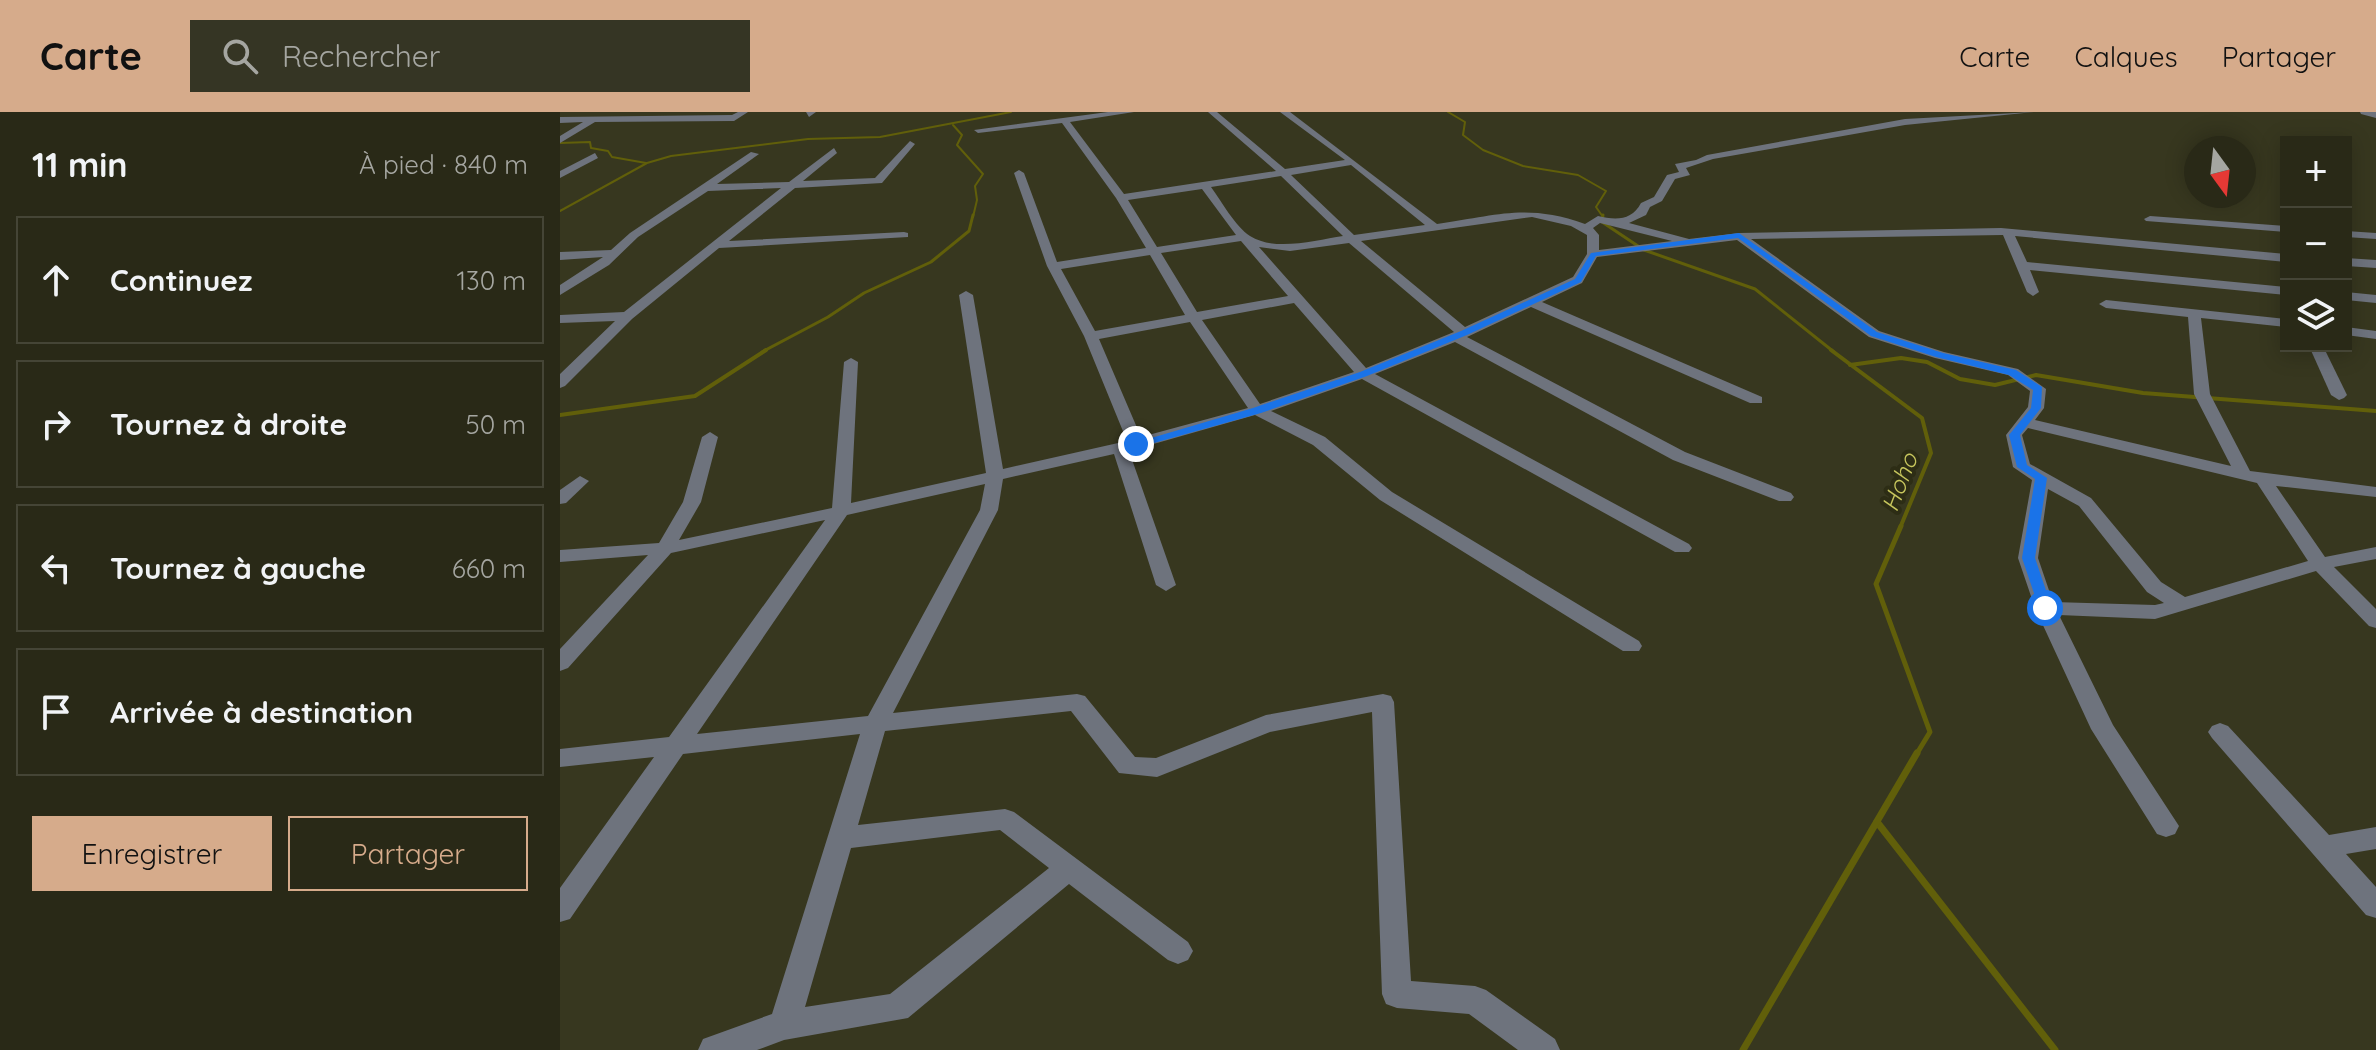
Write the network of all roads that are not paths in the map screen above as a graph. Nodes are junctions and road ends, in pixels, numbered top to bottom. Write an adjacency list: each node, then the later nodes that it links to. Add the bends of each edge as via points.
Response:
1 (609, 112): 12 (street)
2 (678, 112): 10 (street)
3 (744, 112): 10 (street, via 734,118)
4 (1130, 112): 13 (street)
5 (1212, 112): 22 (street)
6 (1284, 112): 20 (street)
7 (2031, 112): 28 (street, via 1905,122 1710,157 1678,166 1686,173 1671,177 1658,199)
8 (2364, 112): 9 (street)
9 (2376, 115)
10 (664, 119): 12 (street)
11 (560, 120): 12 (street)
12 (592, 120): 15 (street)
13 (1065, 121): 14 (street); 27 (street)
14 (978, 130)
15 (560, 140)
16 (910, 144): 24 (street, via 878,181)
17 (834, 151): 24 (street)
18 (754, 154): 26 (street)
19 (595, 156): 23 (street)
20 (1353, 162): 22 (street); 29 (street)
21 (1019, 173): 50 (street)
22 (1280, 173): 25 (street); 38 (street)
23 (560, 175)
24 (794, 185): 26 (street); 40 (street)
25 (1205, 186): 27 (street); 37 (street)
26 (707, 188): 43 (street)
27 (1121, 198): 42 (street)
28 (1622, 222): 30 (street, via 1602,218); 39 (street)
29 (1434, 227): 30 (street, via 1537,212); 38 (street)
30 (1587, 228): 44 (street, via 1593,235)
31 (2280, 229): 41 (street, via 2150,219)
32 (2008, 232): 35 (street); 41 (street); 49 (street)
33 (2352, 234): 36 (street)
34 (904, 235): 40 (street)
35 (1739, 236): 39 (street); 76 (street, via 1874,334 2013,372 2038,389 2036,408)
36 (2376, 236)
37 (1244, 237): 38 (street, via 1290,247); 42 (street); 56 (street)
38 (1352, 239): 66 (street)
39 (1684, 240): 44 (street)
40 (716, 245): 61 (street)
41 (2191, 251): 46 (street)
42 (1154, 252): 50 (street); 62 (street)
43 (615, 253): 45 (street); 52 (street)
44 (1593, 254): 58 (street, via 1578,280)
45 (560, 256)
46 (2280, 258)
47 (2352, 262): 48 (street)
48 (2376, 264)
49 (2021, 265): 51 (street); 53 (street)
50 (1053, 266): 68 (street)
51 (2280, 290)
52 (560, 291)
53 (2033, 292)
54 (966, 295): 79 (street)
55 (2352, 297): 57 (street)
56 (1297, 298): 62 (street); 71 (street)
57 (2376, 299)
58 (1531, 302): 66 (street); 74 (street)
59 (2106, 304): 60 (street)
60 (2194, 311): 64 (street); 80 (street, via 2202,394)
61 (627, 316): 63 (street); 72 (street)
62 (1194, 318): 68 (street); 75 (street)
63 (560, 319)
64 (2280, 322)
65 (2352, 332): 67 (street)
66 (1460, 335): 71 (street); 84 (street, via 1679,456)
67 (2376, 335)
68 (1091, 336): 78 (street)
69 (2319, 352): 73 (street)
70 (851, 362): 86 (street)
71 (1363, 374): 75 (street); 88 (street)
72 (560, 383)
73 (2339, 395)
74 (1756, 400)
75 (1257, 410): 78 (street); 96 (street, via 1319,441 1386,496)
76 (2025, 422): 80 (street); 81 (street, via 2014,435 2022,467)
77 (710, 437): 87 (street, via 692,502)
78 (1128, 446): 79 (street); 92 (street)
79 (995, 474): 86 (street); 98 (street, via 989,510)
80 (2254, 477): 83 (street); 91 (street)
81 (2041, 478): 93 (street, via 2085,502 2154,587); 94 (street, via 2028,558)
82 (580, 481): 85 (street)
83 (2376, 492)
84 (1785, 497)
85 (560, 499)
86 (841, 511): 87 (street); 100 (street)
87 (665, 548): 90 (street); 97 (street)
88 (1682, 548)
89 (2376, 553): 91 (street)
90 (560, 556)
91 (2320, 564): 93 (street); 95 (street)
92 (1166, 585)
93 (2182, 605): 94 (street, via 2155,612)
94 (2045, 608): 102 (street, via 2103,729)
95 (2376, 621)
96 (1631, 646)
97 (560, 663)
98 (875, 725): 100 (street); 103 (street); 112 (street, via 1077,702 1128,766 1157,768 1266,724 1383,702 1397,994 1475,1000)
99 (2220, 732): 105 (street)
100 (674, 746): 101 (street); 108 (street)
101 (560, 758)
102 (2166, 826)
103 (841, 838): 106 (street, via 1005,819); 110 (street)
104 (2376, 838): 105 (street)
105 (2323, 847): 107 (street)
106 (1069, 868): 109 (street); 110 (street, via 897,1008)
107 (2376, 906)
108 (560, 910)
109 (1178, 951)
110 (784, 1025): 111 (street)
111 (714, 1050)
112 (1544, 1050)

